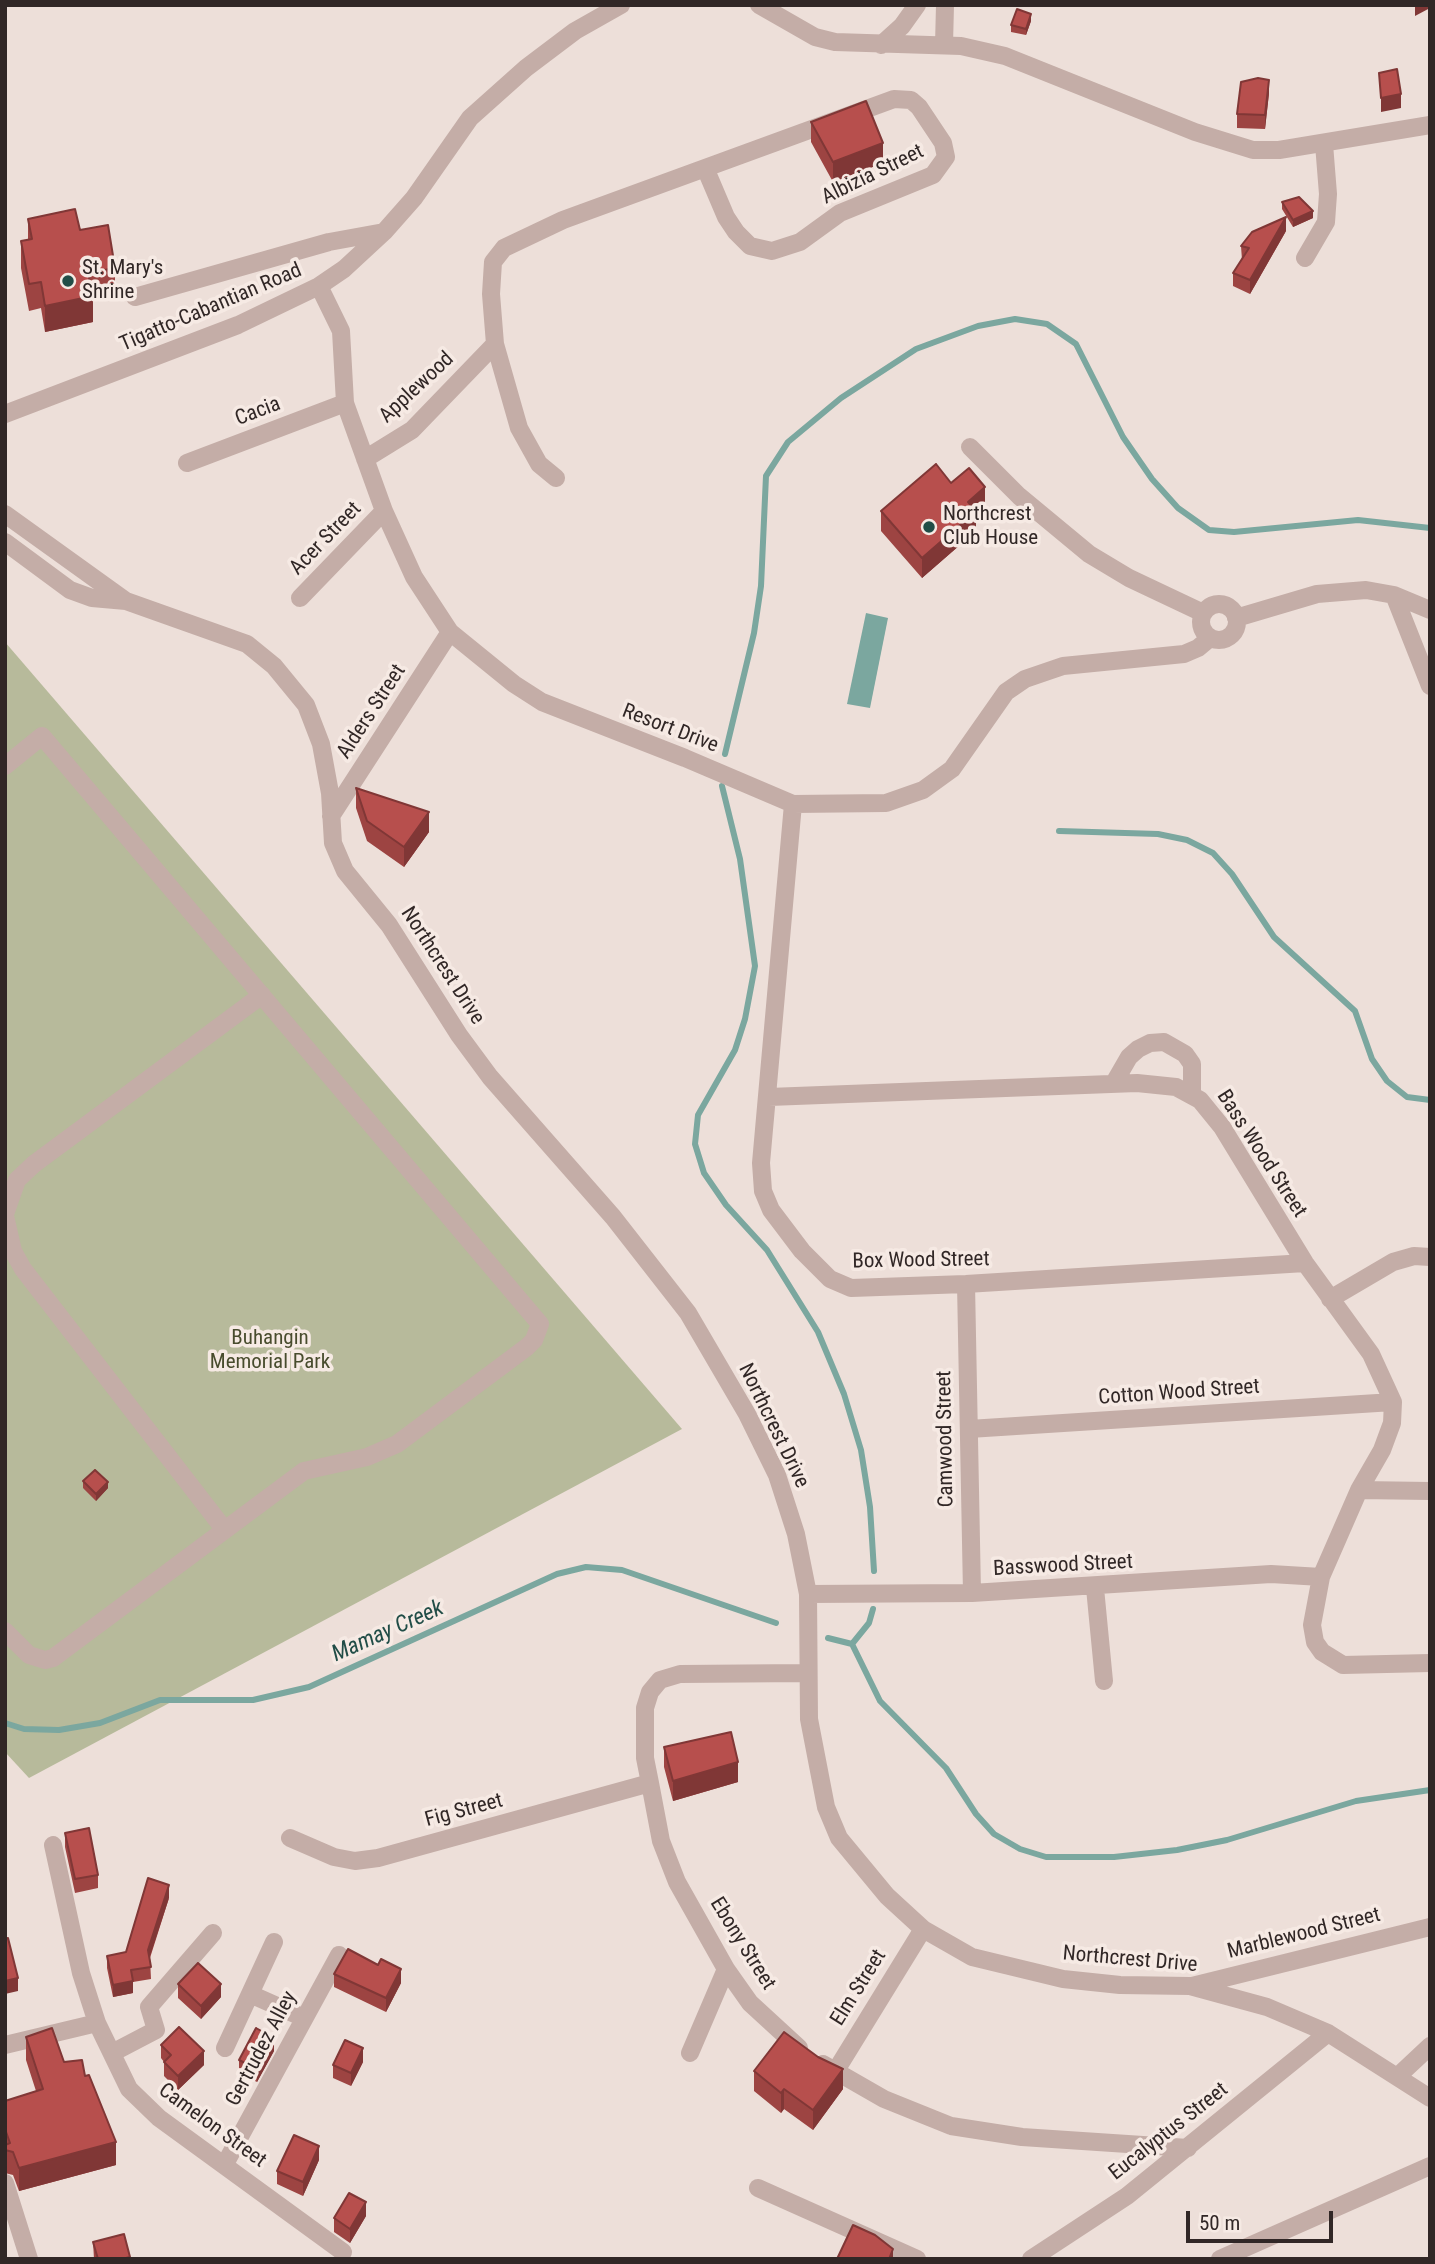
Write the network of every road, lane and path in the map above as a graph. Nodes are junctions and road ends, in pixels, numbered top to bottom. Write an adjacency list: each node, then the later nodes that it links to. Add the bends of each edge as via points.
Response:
1 (621, 5): 10 (street, Tigatto-Cabantian Road, via 575,31 470,118)
2 (759, 5): 5 (street, via 815,37)
3 (917, 5): 5 (street)
4 (945, 5): 6 (street)
5 (881, 45): 6 (street)
6 (944, 45): 8 (street, via 1005,55 1233,146 1279,150)
7 (1430, 125): 8 (street)
8 (1324, 144): 11 (street, via 1326,222)
9 (706, 170): 9 (street, Albizia Street, via 902,98 911,100 930,121 946,157 933,176 840,213 800,242 772,251 750,246 736,232); 14 (street, Albizia Street, via 563,220 504,248 493,262)
10 (384, 232): 12 (street, Tigatto-Cabantian Road); 13 (street, via 329,242)
11 (1305, 258)
12 (319, 286): 15 (street, Resort Drive, via 341,331); 16 (street, Tigatto-Cabantian Road, via 238,325)
13 (135, 297)
14 (495, 344): 18 (street, Applewood, via 412,430); 20 (street, Albizia Street, via 519,428 539,464)
15 (345, 403): 18 (street, Resort Drive); 19 (street, Cacia)
16 (5, 414)
17 (970, 447): 28 (street, via 1019,496 1089,554)
18 (365, 459): 21 (street, Resort Drive)
19 (187, 463)
20 (556, 478)
21 (384, 511): 25 (street, Acer Street); 30 (street, Resort Drive, via 414,577)
22 (7, 519): 26 (street, Northcrest Drive)
23 (5, 542): 26 (street, Northcrest Drive, via 70,590 92,598)
24 (1394, 595): 27 (street); 29 (street, via 1366,590 1317,594); 32 (street)
25 (300, 598)
26 (126, 601): 35 (street, Northcrest Drive, via 247,644 274,666 306,705 321,744)
27 (1430, 610)
28 (1203, 613): 29 (street, via 1222,604); 31 (street, via 1201,627)
29 (1236, 618): 31 (street, via 1232,634 1222,640)
30 (450, 632): 34 (street, Resort Drive, via 542,702); 35 (street, Alders Street)
31 (1210, 638): 34 (street, Resort Drive, via 1184,654 1063,666 1025,679 1006,692 952,768 923,790 886,803)
32 (1430, 686)
33 (5, 766): 36 (street, via 42,736)
34 (793, 804): 39 (street, Box Wood Street)
35 (331, 816): 54 (street, Northcrest Drive, via 333,843 345,871 389,925 459,1035 688,1313 777,1475 796,1535)
36 (262, 995): 40 (street); 50 (street, via 540,1324 527,1347 397,1444 367,1457 304,1471)
37 (1114, 1083): 38 (street, Bass Wood Street, via 1158,1084); 38 (street, via 1138,1049 1164,1042 1185,1054 1192,1064); 39 (street, Bass Wood Street)
38 (1192, 1093): 43 (street, Bass Wood Street, via 1216,1119)
39 (769, 1097): 44 (street, Box Wood Street, via 761,1163 763,1191 771,1210 802,1251 830,1279 851,1288)
40 (11, 1178): 41 (street)
41 (6, 1206): 50 (street, via 13,1251 23,1269)
42 (1430, 1257): 45 (street, via 1393,1262)
43 (1304, 1263): 44 (street, Box Wood Street); 45 (street, Bass Wood Street)
44 (966, 1284): 47 (street, Camwood Street)
45 (1330, 1299): 46 (street, Bass Wood Street, via 1371,1354)
46 (1393, 1402): 47 (street, Cotton Wood Street); 48 (street, via 1392,1423)
47 (969, 1429): 53 (street, Camwood Street)
48 (1359, 1490): 49 (street); 51 (street)
49 (1430, 1491)
50 (224, 1529): 55 (street, via 53,1658 29,1655)
51 (1321, 1577): 52 (street, Basswood Street, via 1271,1574); 56 (street, via 1312,1625 1322,1652 1343,1665)
52 (1095, 1588): 53 (street, Basswood Street); 58 (street)
53 (972, 1593): 54 (street, Basswood Street)
54 (807, 1594): 57 (street, Northcrest Drive)
55 (5, 1631)
56 (1430, 1663)
57 (806, 1673): 59 (street, Ebony Street, via 680,1674 660,1680 645,1708); 63 (street, Northcrest Drive, via 809,1718 826,1807 839,1838 887,1896)
58 (1104, 1681)
59 (650, 1783): 60 (street, Fig Street, via 378,1858 355,1861 334,1857); 67 (street, Ebony Street, via 661,1841 677,1882)
60 (290, 1838)
61 (53, 1845): 71 (street, Camelon Street, via 81,1973)
62 (1430, 1927): 68 (street, Marblewood Street)
63 (923, 1929): 68 (street, Northcrest Drive, via 972,1956 1063,1979); 78 (street, Elm Street)
64 (213, 1933): 76 (street, via 149,2007 156,2030)
65 (274, 1942): 69 (street)
66 (339, 1955): 70 (street, Gertrudez Alley)
67 (726, 1969): 77 (street); 78 (street, Ebony Street, via 750,2003 788,2041)
68 (1190, 1986): 72 (street, Northcrest Drive, via 1267,2007)
69 (250, 1994): 70 (street); 75 (street)
70 (304, 2018): 82 (street, Gertrudez Alley)
71 (97, 2023): 73 (street); 76 (street, Camelon Street)
72 (1328, 2032): 79 (street, Northcrest Drive); 81 (street, Eucalyptus Street)
73 (5, 2045)
74 (1430, 2046): 79 (street)
75 (225, 2048)
76 (112, 2053): 82 (street, Camelon Street, via 138,2101)
77 (690, 2053)
78 (835, 2072): 81 (street, Ebony Street, via 884,2099 951,2126 1023,2137)
79 (1398, 2076): 80 (street, Northcrest Drive)
80 (1430, 2098)
81 (1188, 2148): 89 (street, Eucalyptus Street, via 1127,2196)
82 (225, 2164): 86 (street, Camelon Street)
83 (1430, 2166): 90 (street)
84 (5, 2183): 87 (street)
85 (758, 2188): 88 (street)
86 (342, 2252)
87 (29, 2259)
88 (917, 2259)
89 (1031, 2259)
90 (1220, 2259)

